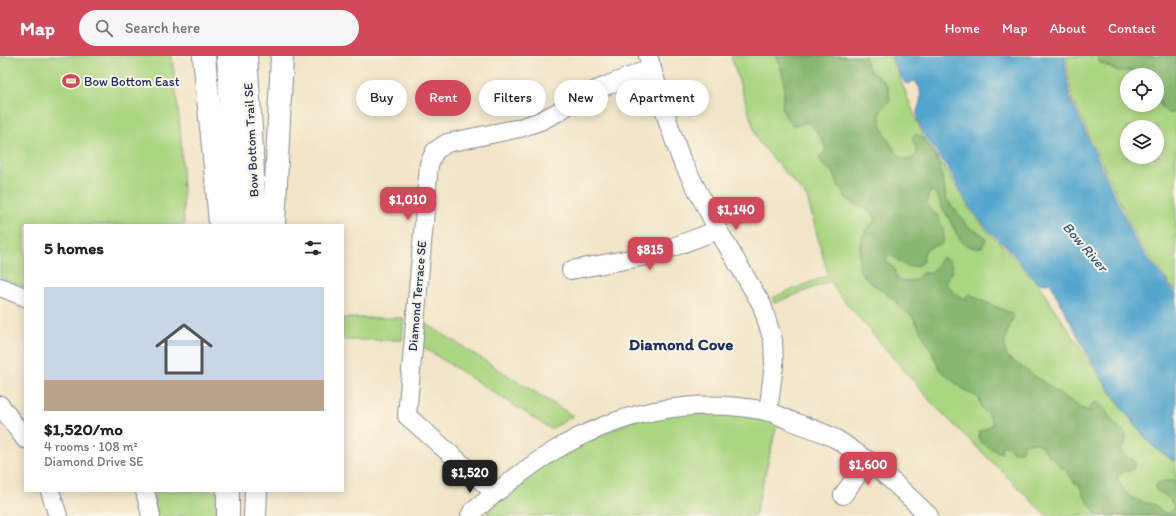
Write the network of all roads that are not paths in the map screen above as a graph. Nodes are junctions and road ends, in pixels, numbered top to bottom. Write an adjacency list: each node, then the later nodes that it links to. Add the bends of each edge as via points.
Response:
1 (204, 56): 6 (highway)
2 (228, 56): 7 (highway, Bow Bottom Trail SE)
3 (246, 56): 8 (highway, Bow Bottom Trail SE)
4 (282, 56): 9 (highway)
5 (650, 62): 10 (street, via 681,159); 22 (street, Diamond Terrace SE, via 533,123 447,143 435,151 429,164 407,416)
6 (220, 224)
7 (235, 224)
8 (255, 224)
9 (274, 224)
10 (718, 230): 11 (street, via 652,255); 15 (street, via 762,305 773,341 774,365)
11 (571, 270)
12 (0, 287): 13 (street)
13 (24, 297)
14 (0, 405): 16 (street)
15 (768, 412): 17 (street, via 834,438); 22 (street, via 718,406 690,406 657,410 631,417 577,438 540,460)
16 (24, 438)
17 (868, 460): 23 (street); 30 (street)
18 (50, 492): 24 (street)
19 (145, 492): 25 (street)
20 (228, 492): 26 (highway)
21 (256, 492): 27 (highway)
22 (495, 493): 28 (street); 29 (street)
23 (843, 495)
24 (58, 516)
25 (150, 516)
26 (228, 516)
27 (255, 516)
28 (470, 516)
29 (487, 516)
30 (929, 516)

